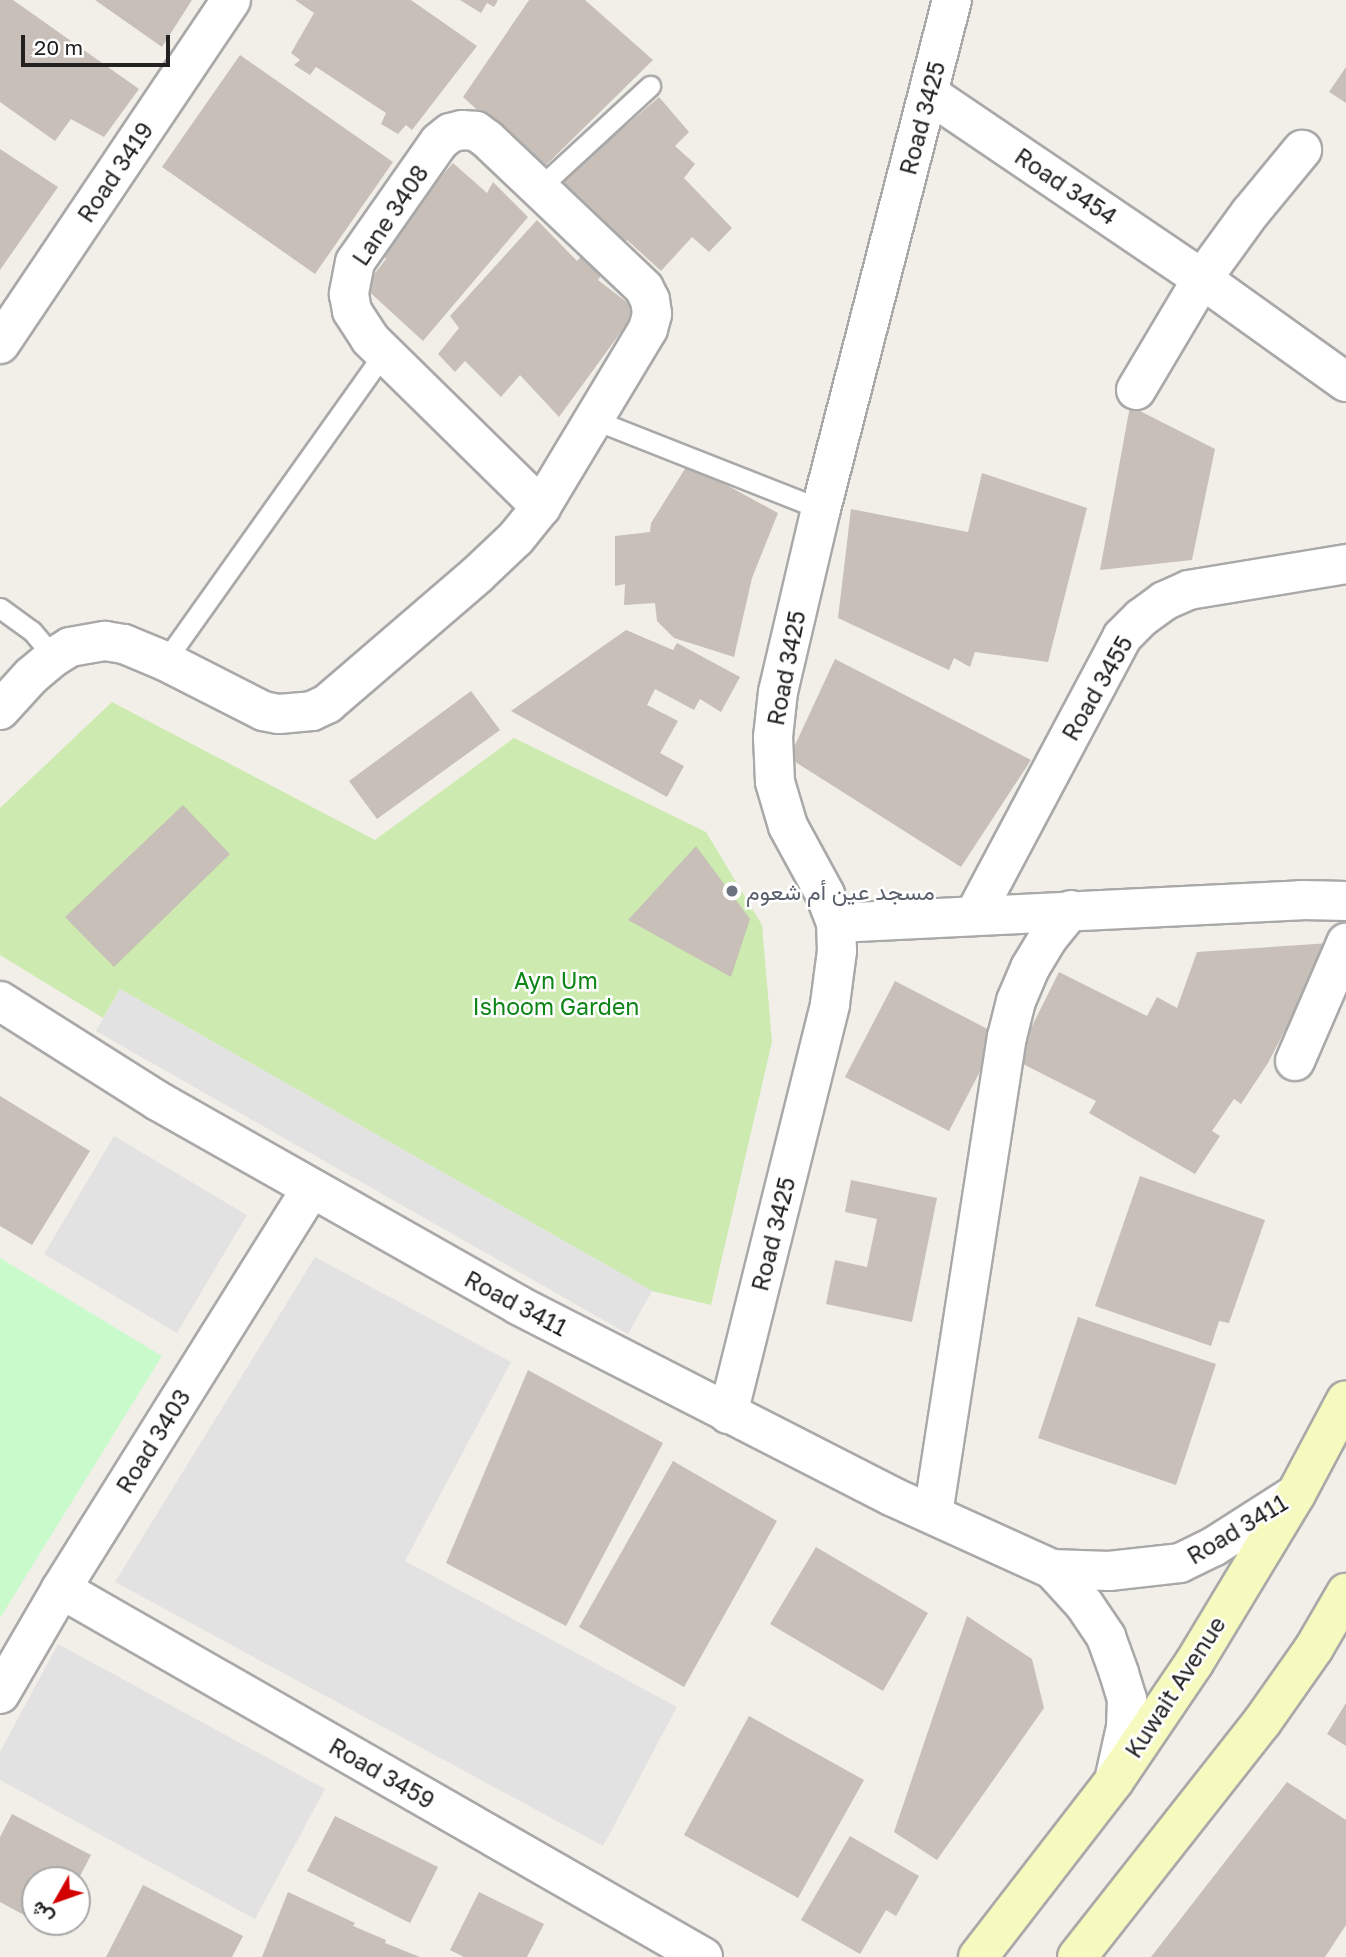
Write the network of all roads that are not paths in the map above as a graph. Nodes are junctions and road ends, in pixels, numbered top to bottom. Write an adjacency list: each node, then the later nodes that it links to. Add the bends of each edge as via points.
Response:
1 (230, 0): 8 (street, Road 3419)
2 (952, 0): 4 (street, Road 3425)
3 (650, 86): 6 (lane)
4 (929, 94): 7 (street, Road 3454); 14 (street, Road 3425)
5 (1302, 149): 7 (street)
6 (538, 188): 9 (street, Lane 3408, via 476,131 450,133 439,142 355,262 351,277 352,311 359,326); 12 (street, Lane 3408, via 644,288 650,300 648,329)
7 (1202, 279): 10 (street, Road 3454); 11 (street)
8 (0, 344)
9 (384, 353): 13 (street, Lane 3408); 18 (lane)
10 (1346, 382)
11 (1136, 390)
12 (595, 420): 13 (street, Lane 3408); 14 (lane)
13 (541, 507): 18 (street, Lane 3408, via 478,574 327,704 312,711 279,715 263,711)
14 (821, 509): 23 (street, Road 3425, via 778,692 773,737 775,782 788,826)
15 (1346, 564): 22 (street, Road 3455, via 1189,590 1141,618 1116,649)
16 (0, 608): 17 (lane, via 32,631)
17 (54, 657): 18 (street, via 70,648 105,641); 19 (street)
18 (165, 661)
19 (0, 710)
20 (1346, 901): 21 (street)
21 (1072, 910): 22 (street); 31 (street, via 1030,968 1007,1037)
22 (975, 914): 23 (street)
23 (836, 923): 29 (street, Road 3425, via 830,1004)
24 (1346, 943): 26 (street)
25 (0, 1001): 27 (street, Road 3411)
26 (1295, 1060)
27 (310, 1190): 29 (street, Road 3411); 33 (street, Road 3403)
28 (1346, 1400): 30 (main road, Kuwait Avenue)
29 (728, 1414): 31 (street, Road 3411)
30 (1296, 1494): 32 (street, Road 3411, via 1180,1563 1109,1571); 36 (main road, Kuwait Avenue, via 1194,1663)
31 (933, 1514): 32 (street, Road 3411)
32 (1052, 1569): 36 (street, Road 3411, via 1106,1637 1119,1674 1126,1699 1126,1727)
33 (61, 1589): 35 (street, Road 3403); 37 (street, Road 3459)
34 (1346, 1592): 39 (main road, via 1314,1648 1262,1722)
35 (0, 1694)
36 (1114, 1781): 38 (main road, Kuwait Avenue)
37 (703, 1957)
38 (978, 1957)
39 (1077, 1957)

